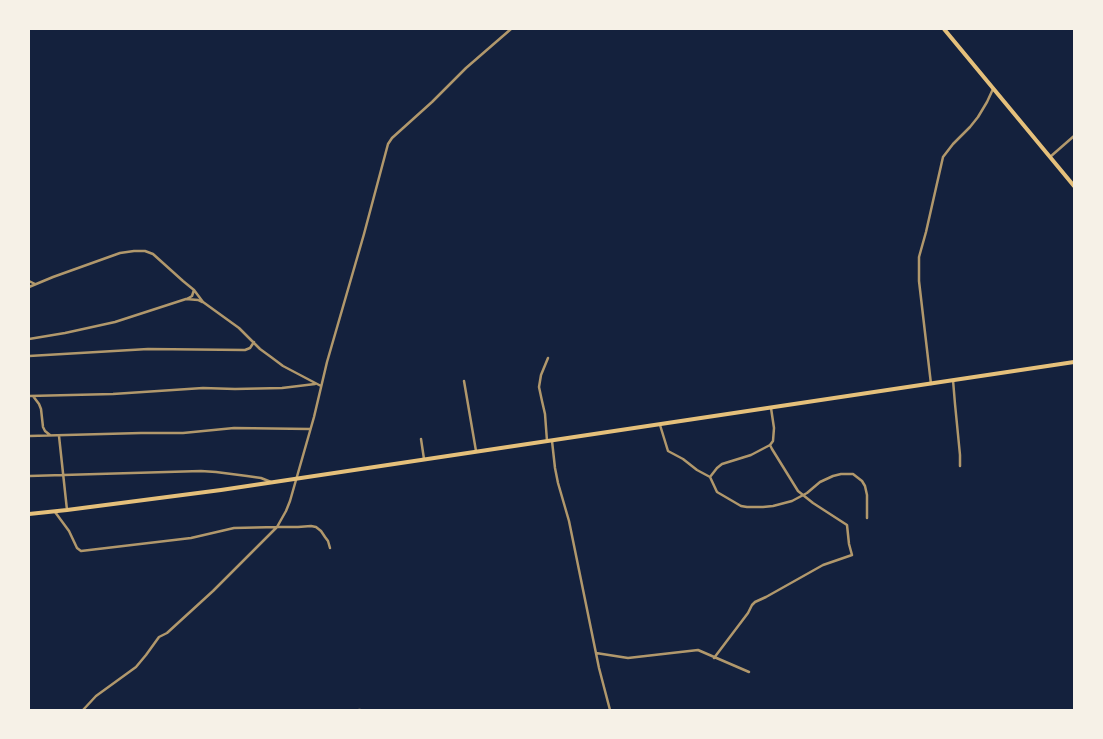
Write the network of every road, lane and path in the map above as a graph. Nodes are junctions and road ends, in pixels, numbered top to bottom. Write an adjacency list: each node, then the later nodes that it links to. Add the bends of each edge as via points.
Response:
1 (511, 29): 22 (street, via 466,68 388,144)
2 (944, 29): 3 (main road)
3 (993, 88): 5 (main road); 21 (street, via 978,117 943,157 919,256 919,280)
4 (1074, 136): 5 (street)
5 (1050, 157): 6 (main road)
6 (1074, 186)
7 (29, 281): 8 (street)
8 (35, 285): 9 (street); 10 (street, via 120,253 145,251 153,254)
9 (29, 288)
10 (194, 290): 11 (street, via 192,296); 12 (street)
11 (186, 299): 12 (street); 13 (street, via 115,322)
12 (203, 302): 14 (street)
13 (29, 339)
14 (254, 342): 15 (street, via 245,350 148,349); 20 (street, via 283,366)
15 (29, 356)
16 (548, 358): 31 (street, via 539,387)
17 (1074, 362): 18 (main road)
18 (953, 380): 21 (main road); 35 (street)
19 (464, 381): 33 (street)
20 (315, 384): 22 (street); 23 (street, via 282,388 203,388)
21 (931, 384): 24 (main road)
22 (321, 386): 26 (street)
23 (31, 396): 28 (street, via 39,404 44,431)
24 (771, 408): 25 (main road); 32 (street, via 774,428 773,441)
25 (660, 425): 31 (main road); 38 (street, via 668,451)
26 (310, 429): 29 (street, via 234,428 183,433); 39 (street)
27 (29, 436): 28 (street)
28 (50, 436): 29 (street)
29 (59, 436): 36 (street)
30 (421, 439): 34 (street)
31 (550, 441): 33 (main road); 48 (street)
32 (770, 445): 38 (street, via 751,455 722,464); 41 (street, via 789,478)
33 (476, 452): 34 (main road)
34 (424, 460): 39 (main road)
35 (960, 466)
36 (63, 475): 37 (street); 40 (street, via 216,472 261,478); 42 (street)
37 (29, 476)
38 (710, 477): 41 (street, via 717,492 741,506 773,506)
39 (296, 478): 40 (main road); 46 (street, via 288,506)
40 (271, 482): 42 (main road)
41 (803, 495): 45 (street, via 833,476 853,474 864,486); 49 (street, via 847,525 852,555 823,565 755,602)
42 (67, 510): 43 (main road)
43 (55, 511): 44 (main road); 46 (street, via 81,551 191,538 234,528)
44 (29, 514)
45 (867, 518)
46 (277, 527): 47 (street, via 316,527); 51 (street, via 167,633 159,637 136,667 96,696)
47 (330, 548)
48 (596, 653): 49 (street, via 628,658 698,650); 52 (street)
49 (714, 658): 50 (street)
50 (749, 672)
51 (83, 710)
52 (610, 710)

